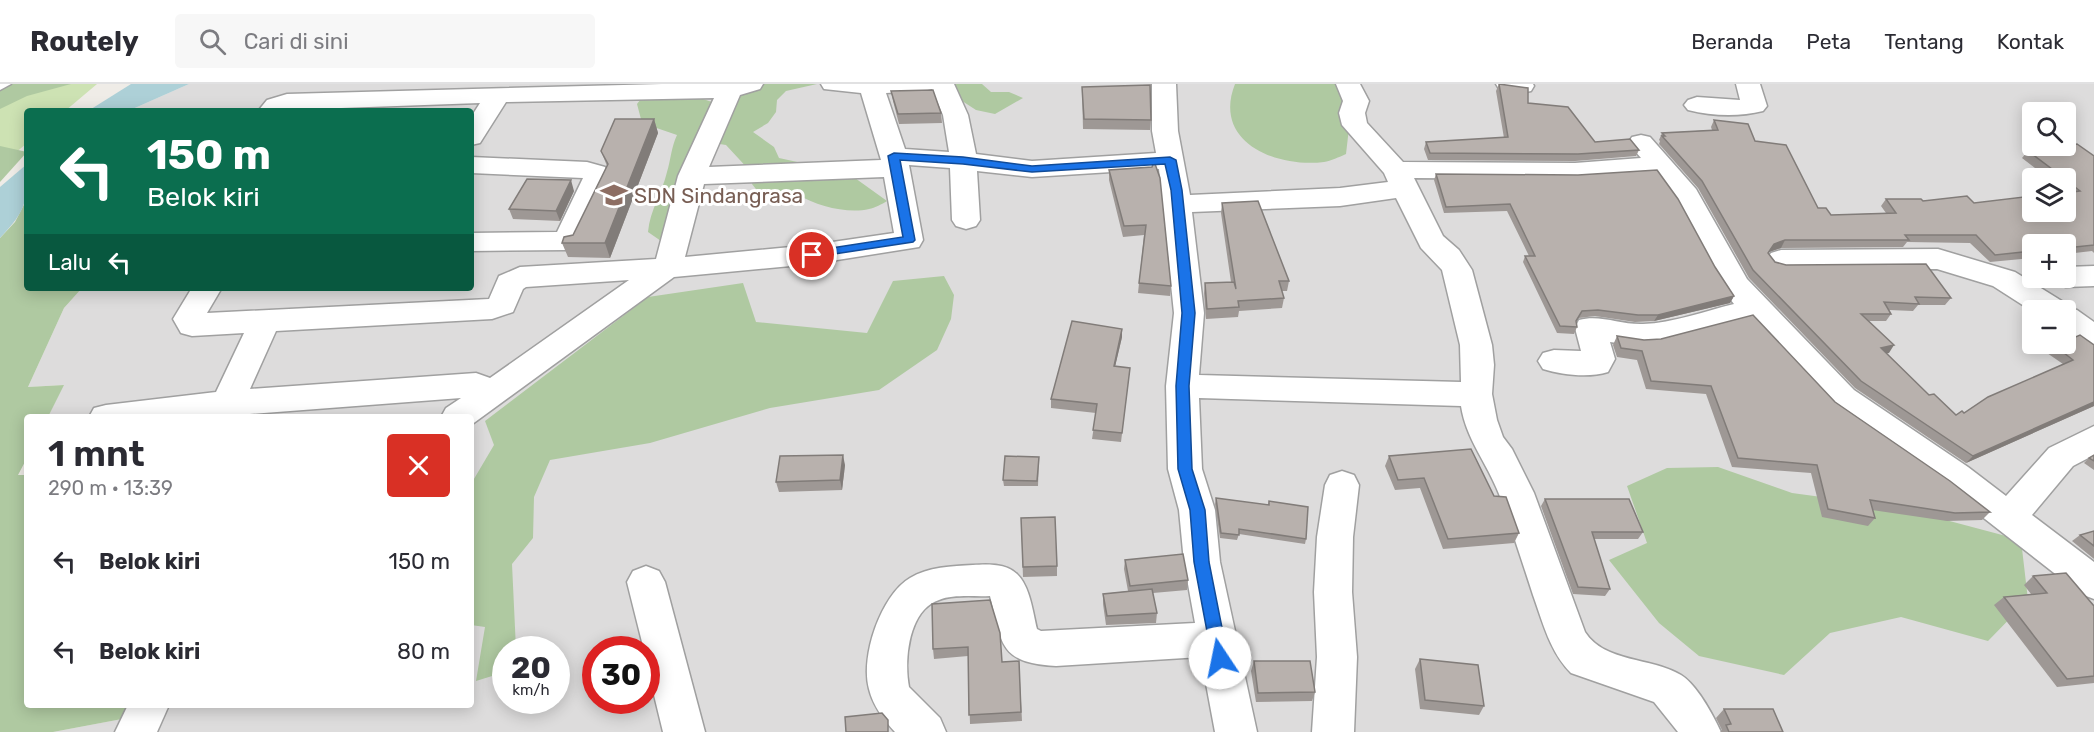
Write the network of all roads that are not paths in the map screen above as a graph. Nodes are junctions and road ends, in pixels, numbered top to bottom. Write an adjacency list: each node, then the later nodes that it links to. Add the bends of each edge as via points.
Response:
1 (833, 84): 7 (street)
2 (923, 84): 7 (street)
3 (942, 84): 15 (street, via 955,109)
4 (1164, 84): 14 (street)
5 (1348, 84): 20 (street, via 1356,100 1352,113 1355,125)
6 (1748, 84): 10 (street, via 1754,106)
7 (871, 86): 16 (street)
8 (741, 87): 9 (street); 19 (street)
9 (511, 91): 11 (street, via 286,102); 12 (street)
10 (1696, 105)
11 (274, 108)
12 (474, 134)
13 (1641, 143): 18 (street)
14 (1170, 160): 15 (street, via 1032,169); 21 (street)
15 (963, 161): 16 (street); 22 (street)
16 (894, 162): 19 (street); 25 (street, via 909,240 834,253)
17 (474, 165): 23 (street, via 587,170 597,177 567,241)
18 (1662, 165): 20 (street); 32 (street, via 1686,195 1730,277)
19 (692, 176): 25 (street)
20 (1401, 179): 21 (street, via 1340,197); 39 (street, via 1431,241 1457,270 1476,345)
21 (1177, 204): 37 (street, via 1189,313)
22 (966, 220)
23 (474, 242)
24 (1781, 260): 28 (street, via 1938,259)
25 (668, 267): 33 (street, via 520,278 510,283 502,305 492,309); 38 (street)
26 (2094, 276): 27 (street)
27 (2076, 277)
28 (2004, 279): 29 (street); 31 (street)
29 (2022, 279)
30 (205, 291): 33 (street, via 189,323)
31 (2038, 300)
32 (1755, 309): 36 (street, via 1656,334 1590,328 1597,364); 45 (street, via 1842,399)
33 (265, 321): 40 (street)
34 (2076, 324): 35 (street)
35 (2094, 336)
36 (1554, 362)
37 (1182, 386): 39 (street); 48 (street, via 1185,469 1197,510)
38 (490, 393): 40 (street, via 476,386); 42 (street)
39 (1476, 394): 55 (street, via 1488,442 1516,493 1576,652 1586,661 1668,688)
40 (227, 403): 41 (street)
41 (132, 414)
42 (462, 414)
43 (2094, 439): 45 (street, via 2061,457)
44 (1342, 484): 54 (street, via 1333,592 1337,657)
45 (2009, 517): 47 (street)
46 (646, 582): 51 (street)
47 (2094, 583)
48 (1216, 639): 52 (street, via 1036,648 1021,640 1003,584 994,580 927,587 905,605 887,650 889,691 912,722); 53 (street)
49 (148, 708): 50 (street)
50 (136, 732)
51 (684, 732)
52 (925, 732)
53 (1236, 732)
54 (1333, 732)
55 (1700, 732)

